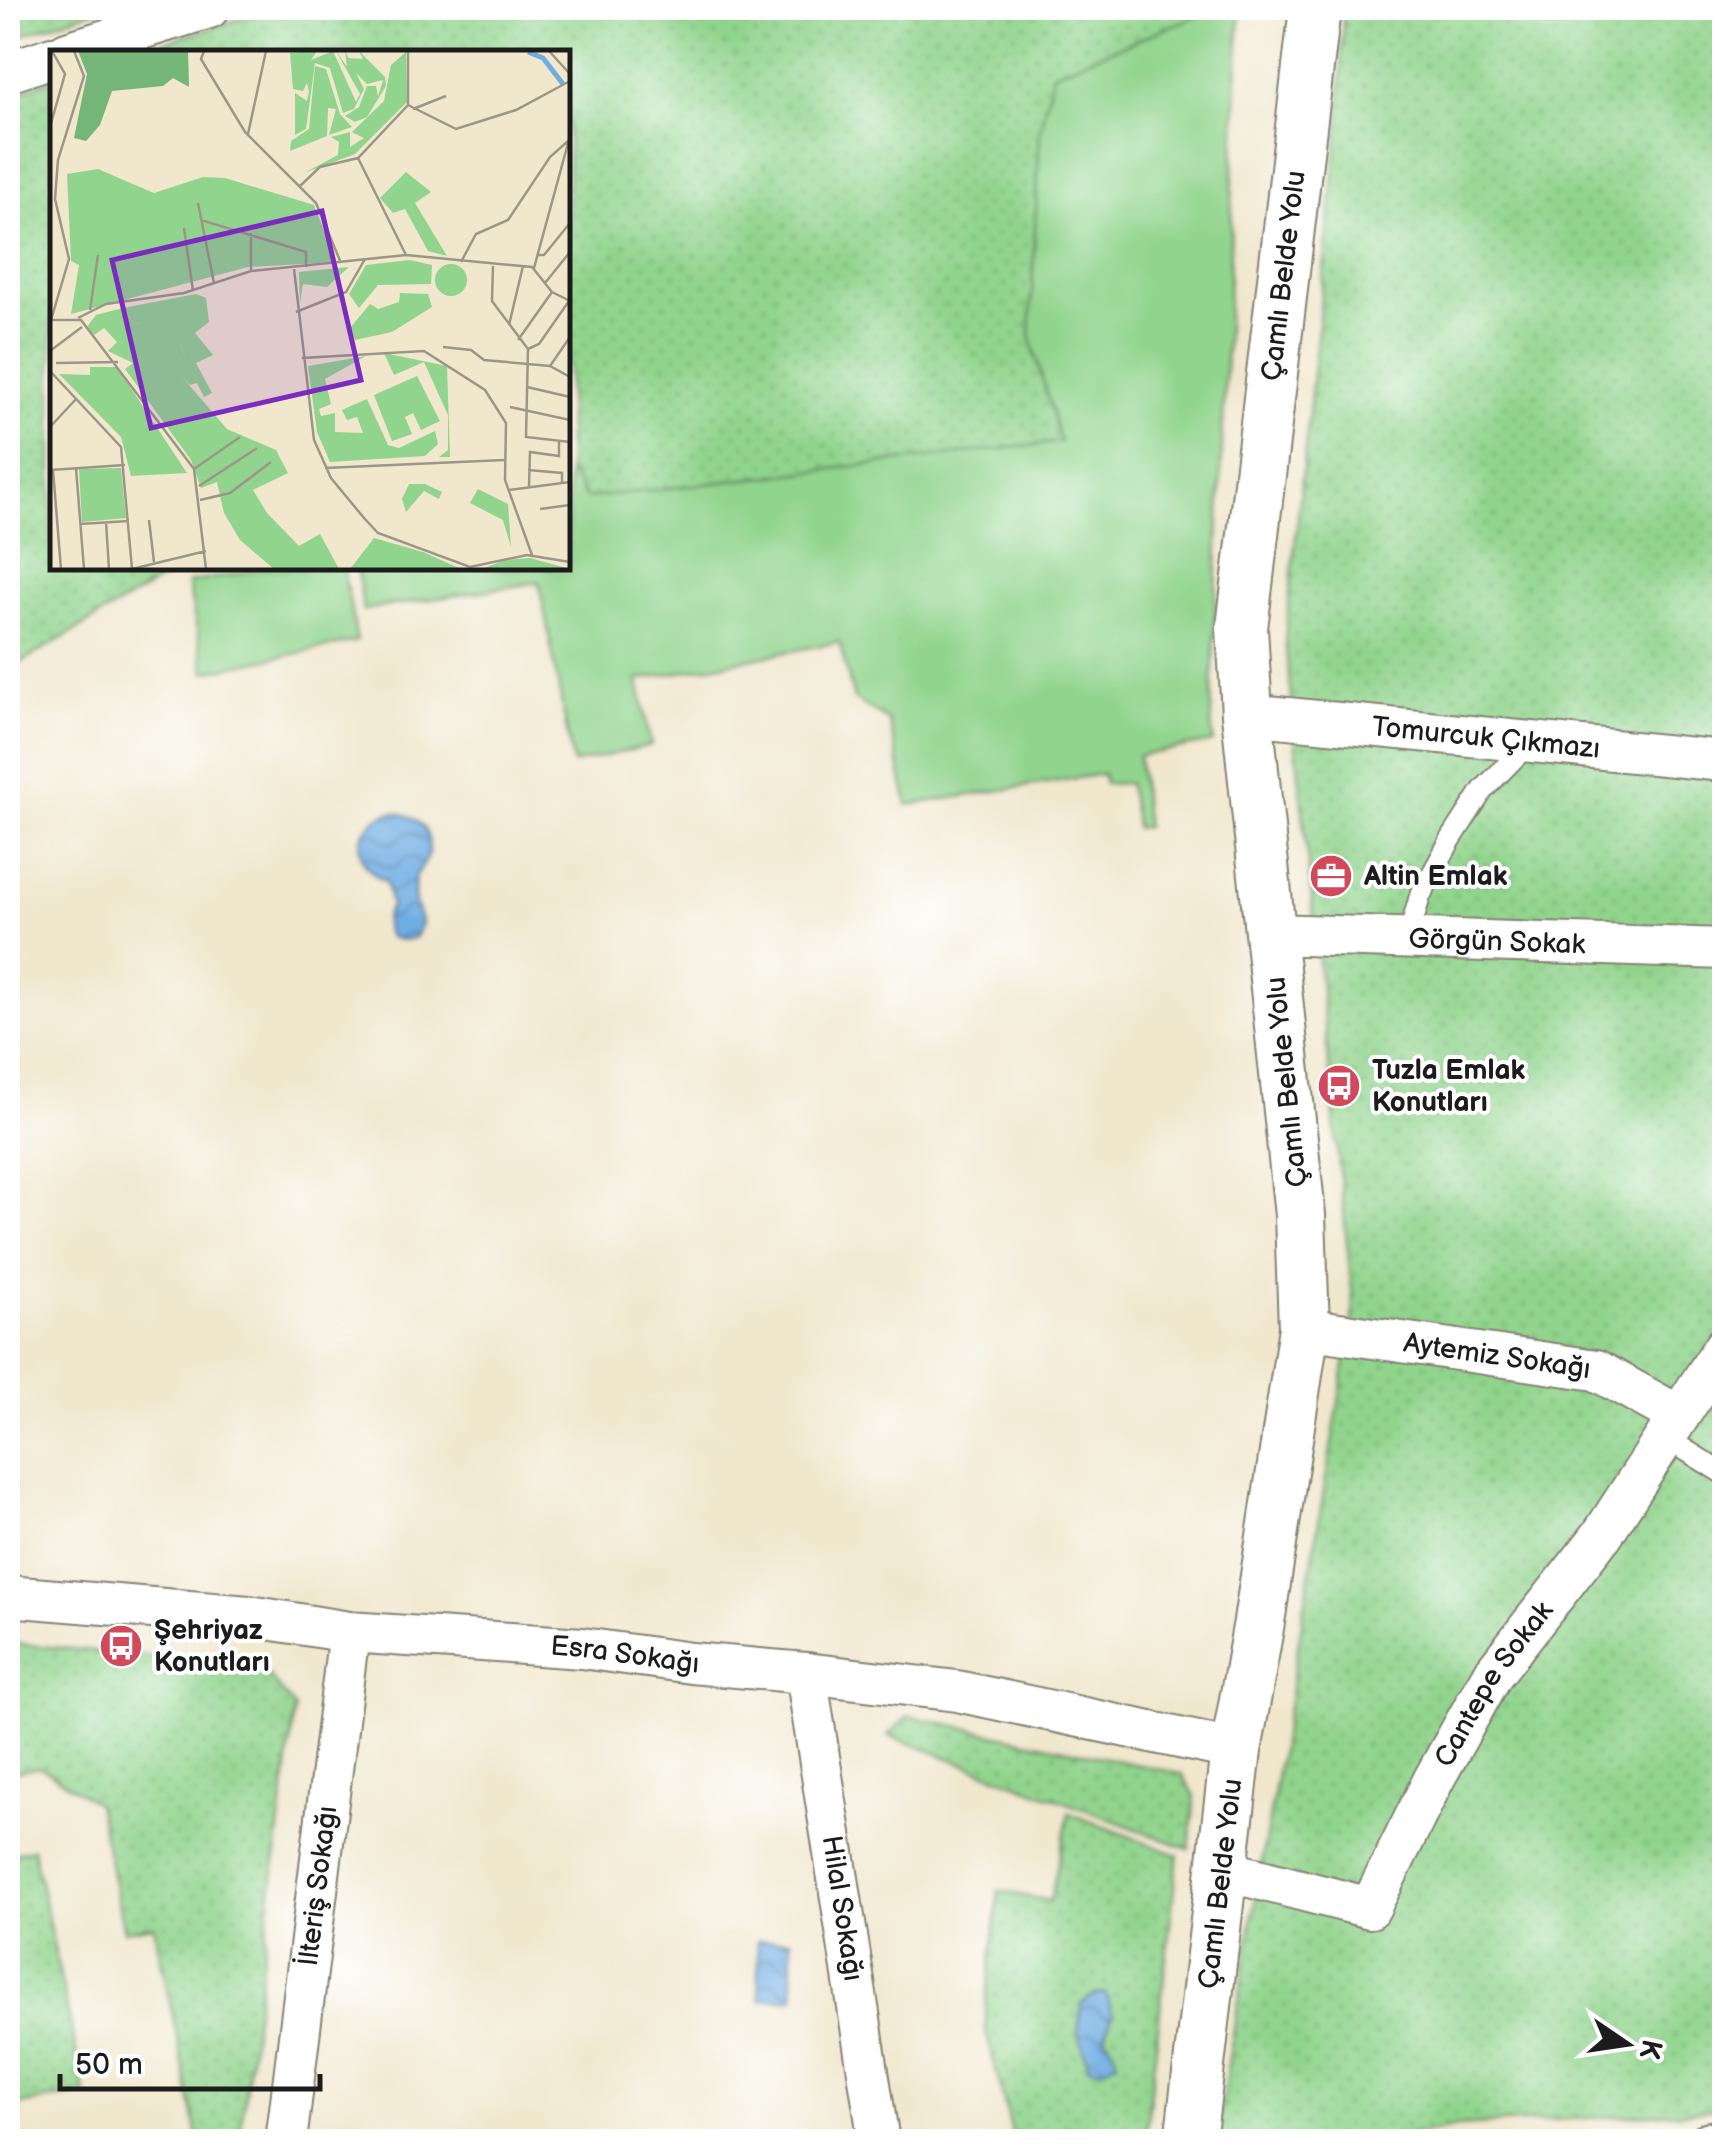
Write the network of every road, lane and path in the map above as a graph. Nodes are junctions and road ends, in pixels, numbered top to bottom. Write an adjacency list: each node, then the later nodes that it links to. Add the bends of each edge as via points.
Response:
1 (209, 8): 3 (street)
2 (1314, 12): 6 (street, Çamlı Belde Yolu, via 1242,628)
3 (73, 50)
4 (50, 58): 5 (street)
5 (8, 72)
6 (1247, 714): 7 (street, Tomurcuk Çıkmazı); 9 (street, Çamlı Belde Yolu)
7 (1530, 741): 8 (street, Tomurcuk Çıkmazı); 10 (lane, via 1484,790 1450,841 1420,896)
8 (1724, 761)
9 (1272, 934): 10 (street, Görgün Sokak); 12 (street, Çamlı Belde Yolu, via 1300,1214)
10 (1408, 938): 11 (street, Görgün Sokak)
11 (1724, 949)
12 (1304, 1328): 14 (street, Aytemiz Sokağı, via 1596,1370); 19 (street, Çamlı Belde Yolu)
13 (1724, 1347): 14 (street, Cantepe Sokak)
14 (1672, 1428): 15 (lane); 20 (street, Cantepe Sokak, via 1602,1535 1492,1676 1370,1908)
15 (1724, 1474)
16 (8, 1596): 17 (street, Esra Sokağı, via 249,1616)
17 (349, 1632): 18 (street, Esra Sokağı); 22 (street, İlteriş Sokağı)
18 (806, 1673): 19 (street, Esra Sokağı, via 957,1691); 23 (street, Hilal Sokağı)
19 (1236, 1750): 20 (street, Çamlı Belde Yolu)
20 (1223, 1870): 24 (street, Çamlı Belde Yolu)
21 (1724, 2140): 25 (street)
22 (286, 2142)
23 (879, 2142)
24 (1190, 2142)
25 (1710, 2142)

